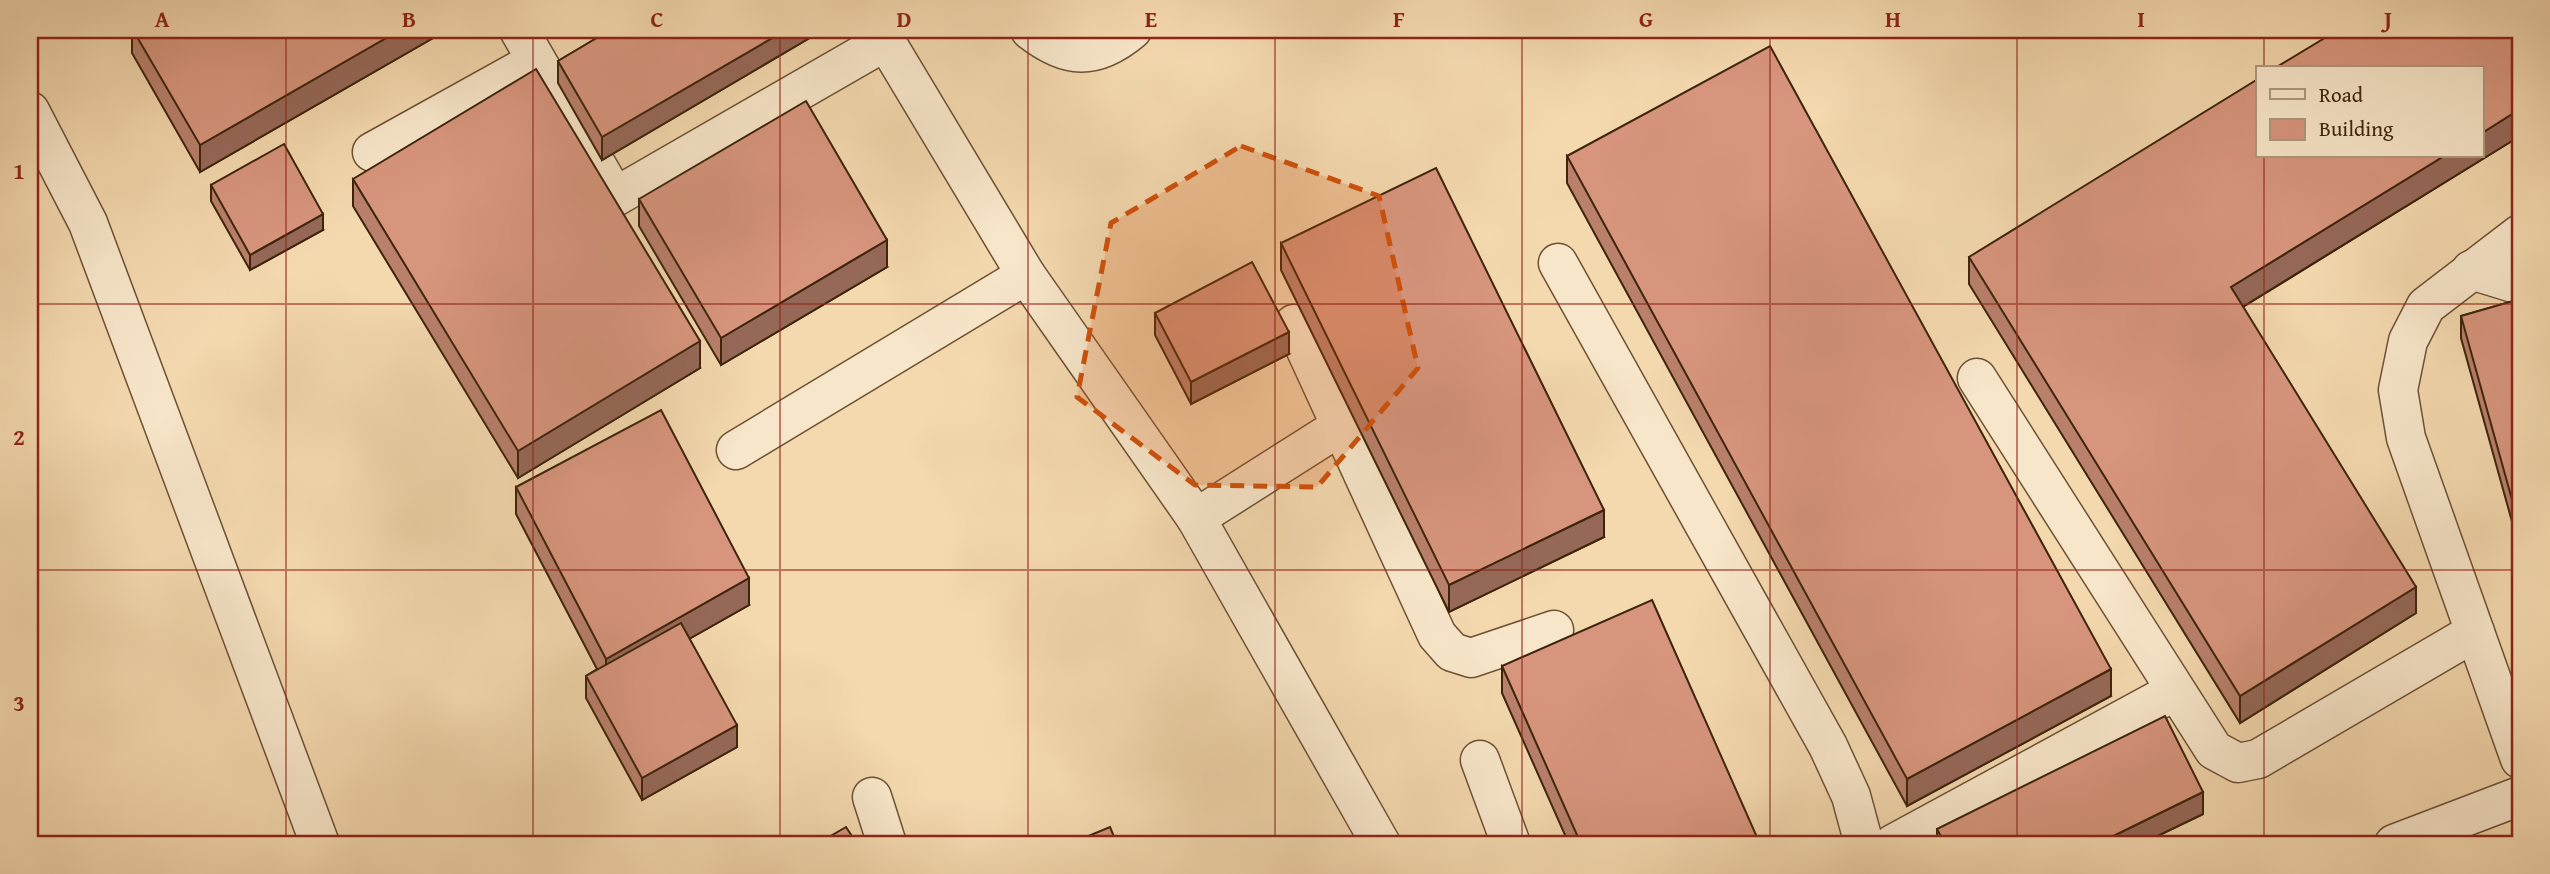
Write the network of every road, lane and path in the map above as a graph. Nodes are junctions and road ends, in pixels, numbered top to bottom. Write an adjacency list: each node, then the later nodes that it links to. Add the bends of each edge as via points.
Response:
1 (1030, 30): 2 (street, via 1050,46 1087,54 1116,43)
2 (1132, 30)
3 (883, 35): 4 (street, via 615,197); 10 (street)
4 (527, 46): 6 (street)
5 (30, 111): 25 (street, via 88,223)
6 (372, 152)
7 (2520, 234): 9 (street)
8 (1558, 263): 28 (street, via 1828,746 1851,796)
9 (2472, 270): 11 (street); 18 (street, via 2426,306 2408,341 2398,390 2406,438)
10 (1026, 275): 15 (street); 16 (street)
11 (2520, 285)
12 (1294, 324): 14 (street)
13 (1977, 378): 19 (street)
14 (1341, 426): 16 (street); 17 (street, via 1437,635 1452,652 1471,658)
15 (736, 450)
16 (1196, 518): 27 (street)
17 (1554, 630)
18 (2475, 632): 19 (street, via 2258,759 2238,763 2214,750); 20 (street)
19 (2175, 691): 29 (street)
20 (2520, 759)
21 (1480, 760): 24 (street)
22 (2520, 796): 30 (street)
23 (872, 797): 26 (street)
24 (1505, 842)
25 (320, 844)
26 (887, 844)
27 (1381, 844)
28 (1864, 844)
29 (1893, 844)
30 (2394, 844)

